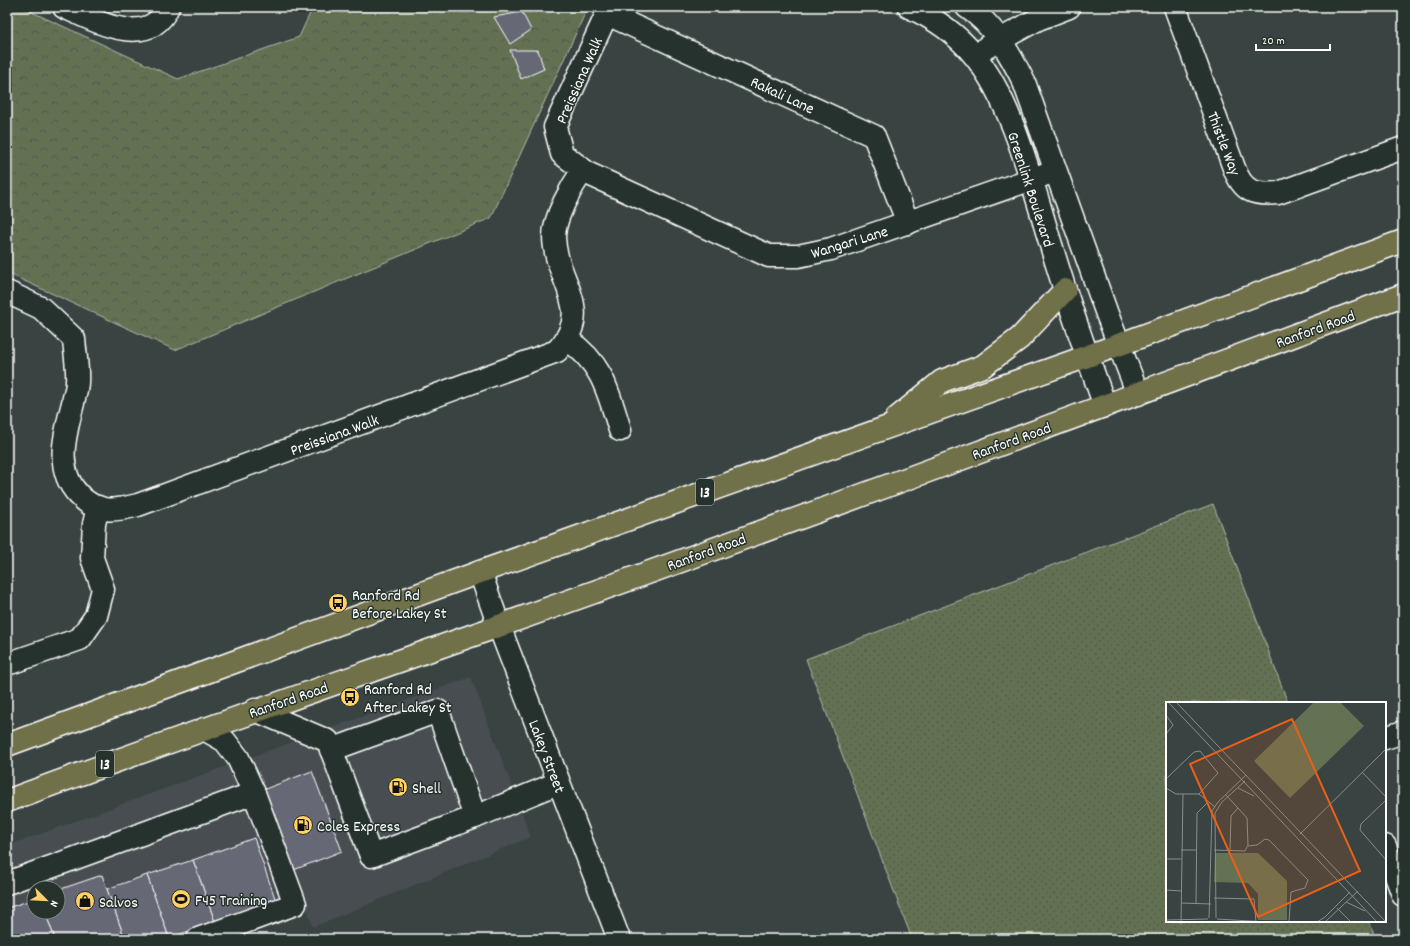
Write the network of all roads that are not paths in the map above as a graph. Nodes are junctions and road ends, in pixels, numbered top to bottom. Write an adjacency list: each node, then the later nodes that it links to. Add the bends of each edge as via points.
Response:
1 (64, 7): 2 (street, via 104,25 133,30 151,26 164,17)
2 (168, 7)
3 (909, 7): 9 (street, Greenlink Boulevard, via 960,38)
4 (967, 7): 8 (street, Greenlink Boulevard)
5 (1174, 7): 10 (street, Thistle Way, via 1234,168 1239,180 1248,190 1262,194 1278,193)
6 (1062, 8): 8 (street)
7 (609, 10): 11 (street, Preissiana Walk, via 555,127); 15 (street, Rakali Lane, via 874,136)
8 (1000, 39): 9 (street); 13 (street, Greenlink Boulevard, via 1024,82)
9 (975, 56): 14 (street, Greenlink Boulevard, via 1007,113)
10 (1403, 148)
11 (562, 154): 12 (street, Wangari Lane)
12 (583, 170): 15 (street, Wangari Lane, via 769,256 798,256 831,249); 20 (street, Preissiana Walk, via 573,184 554,236 557,256 573,299 574,321)
13 (1055, 171): 14 (street, Wangari Lane); 21 (street, Greenlink Boulevard)
14 (1030, 180): 15 (street, Wangari Lane); 17 (street, Greenlink Boulevard)
15 (908, 223)
16 (1403, 241): 21 (main road, 13)
17 (1065, 290): 22 (street, Greenlink Boulevard); 25 (main road, via 1020,338 983,366 942,381)
18 (7, 292): 27 (street, Preissiana Walk, via 41,308 74,340 77,383 66,430 63,462 70,485 88,504)
19 (1403, 295): 23 (main road, Ranford Road / 13)
20 (568, 340): 26 (street, via 579,348 602,374); 27 (street, Preissiana Walk, via 553,354 145,502 112,510)
21 (1119, 345): 22 (main road, 13); 23 (street, Greenlink Boulevard)
22 (1088, 356): 24 (street, Greenlink Boulevard); 25 (main road, 13)
23 (1138, 394): 24 (main road, Ranford Road / 13)
24 (1105, 406): 29 (main road, Ranford Road / 13)
25 (885, 428): 28 (main road, 13)
26 (620, 430)
27 (98, 507): 30 (street, via 92,558 103,589 96,616 80,639)
28 (480, 572): 29 (street, Lakey Street); 35 (main road, 13)
29 (499, 626): 31 (main road, Ranford Road / 13); 37 (street, Lakey Street)
30 (7, 664)
31 (255, 710): 32 (main road, Ranford Road / 13); 36 (street, via 328,741)
32 (204, 729): 38 (street, via 225,741 238,758); 39 (main road, Ranford Road / 13)
33 (1403, 732): 34 (street)
34 (1386, 738)
35 (7, 745)
36 (331, 750): 40 (street, via 371,856); 40 (street, via 438,711)
37 (558, 782): 40 (street); 45 (street, Lakey Street)
38 (254, 794): 42 (street); 44 (street, via 295,904)
39 (7, 801)
40 (475, 817)
41 (1386, 849): 43 (street)
42 (7, 883)
43 (1403, 895)
44 (198, 939)
45 (619, 939)

